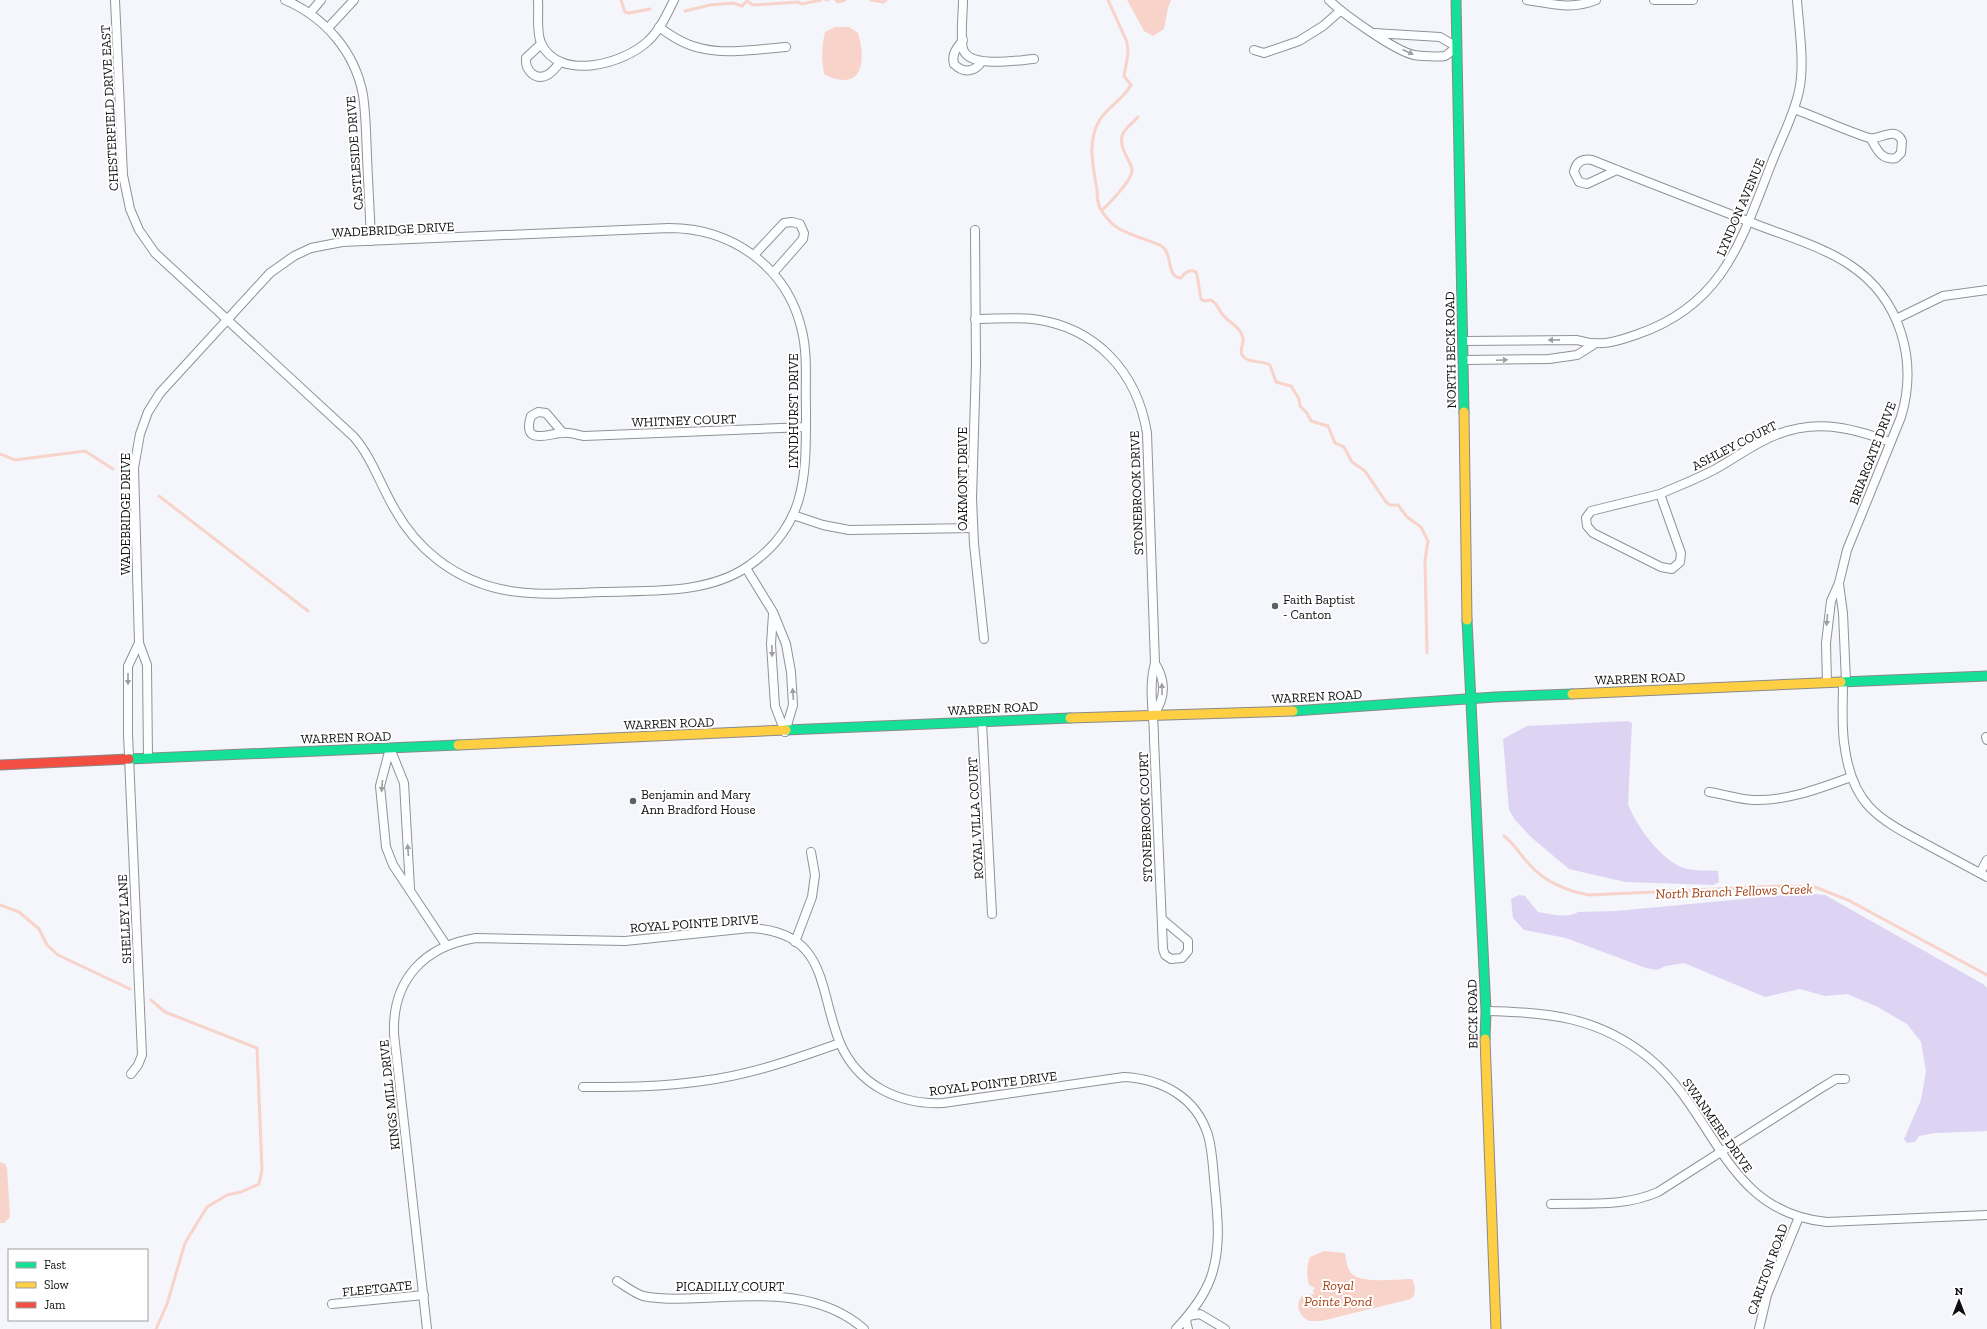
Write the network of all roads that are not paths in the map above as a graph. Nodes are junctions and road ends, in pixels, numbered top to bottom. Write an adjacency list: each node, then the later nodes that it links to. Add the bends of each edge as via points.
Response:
1 (115, 0): 40 (street, CHESTERFIELD DRIVE EAST, via 123,175 130,209 139,230 155,253)
2 (285, 0): 16 (street, CASTLESIDE DRIVE)
3 (320, 0): 16 (street)
4 (354, 0): 18 (street)
5 (538, 0): 21 (street)
6 (674, 0): 17 (street)
7 (963, 0): 20 (street)
8 (1329, 0): 15 (street)
9 (1456, 0): 23 (main road, NORTH BECK ROAD)
10 (1526, 0): 11 (street, via 1564,7)
11 (1596, 0)
12 (1654, 0): 13 (street)
13 (1693, 0)
14 (1797, 0): 28 (street, LYNDON AVENUE, via 1801,80)
15 (1340, 10): 19 (street); 24 (street, via 1324,26 1299,41 1264,53)
16 (310, 13): 18 (street, CASTLESIDE DRIVE)
17 (659, 27): 22 (street, via 675,38 699,48 730,51); 27 (street, via 648,41 628,55 610,62 588,66 567,65)
18 (328, 28): 33 (street, CASTLESIDE DRIVE, via 349,56 363,94)
19 (1374, 33): 23 (street, via 1440,37); 23 (street, one-way to 23, via 1414,55 1444,56)
20 (963, 40): 26 (street, via 966,55); 26 (street, via 953,56 954,64 969,71 978,68)
21 (541, 44): 27 (street, via 551,56); 27 (street, via 526,58 527,70 531,74 544,76)
22 (786, 47)
23 (1457, 47): 41 (main road, NORTH BECK ROAD)
24 (1254, 50)
25 (1034, 59): 26 (street)
26 (982, 61)
27 (561, 62)
28 (1794, 109): 29 (street); 31 (street, LYNDON AVENUE)
29 (1871, 139)
30 (1617, 170): 30 (street, BRIARGATE DRIVE, via 1587,184 1579,182 1574,172 1579,162 1587,159); 31 (street, BRIARGATE DRIVE)
31 (1749, 222): 39 (street, BRIARGATE DRIVE, via 1830,254 1850,265 1876,288); 42 (street, LYNDON AVENUE, via 1726,268 1702,297 1687,309 1644,332)
32 (975, 230): 38 (street, OAKMONT DRIVE)
33 (371, 241): 34 (street, WADEBRIDGE DRIVE, via 680,228 718,235); 40 (street, WADEBRIDGE DRIVE, via 329,244 294,256 270,273)
34 (754, 255): 35 (street, WADEBRIDGE DRIVE); 35 (street, via 784,223 800,224 804,233 803,239)
35 (774, 272): 36 (street, WADEBRIDGE DRIVE)
36 (780, 282): 44 (street, LYNDHURST DRIVE, via 791,298 802,331 805,353)
37 (1987, 290): 39 (street, via 1943,296)
38 (976, 319): 49 (street, OAKMONT DRIVE, via 972,462); 59 (street, STONEBROOK DRIVE, via 1033,319 1051,322 1076,332 1110,356 1136,393 1145,418 1147,433 1155,663 1151,676)
39 (1896, 319): 46 (street, BRIARGATE DRIVE, via 1906,349 1908,380 1904,406)
40 (227, 320): 50 (street, CHESTERFIELD DRIVE EAST, via 354,437 370,458 393,507 410,533 438,560 468,578 506,591 544,595 693,588 720,581); 54 (street, WADEBRIDGE DRIVE, via 160,393 148,412 140,434 134,468)
41 (1463, 341): 42 (street, LYNDON AVENUE, one-way to 41, via 1577,340); 43 (main road, NORTH BECK ROAD)
42 (1592, 345): 43 (street, LYNDON AVENUE, one-way to 42, via 1549,359 1577,355)
43 (1463, 360): 58 (main road, NORTH BECK ROAD)
44 (806, 427): 45 (street, WHITNEY COURT, via 584,436); 48 (street, LYNDHURST DRIVE, via 805,474 801,495)
45 (562, 432)
46 (1890, 442): 47 (street, ASHLEY COURT, via 1860,430 1844,427 1821,425 1797,428 1769,438 1717,468); 51 (street, BRIARGATE DRIVE, via 1847,550)
47 (1660, 494): 47 (street, ASHLEY COURT, via 1681,553 1680,562 1672,568 1661,567 1593,533 1587,526 1586,518 1595,510)
48 (793, 515): 49 (street, via 823,526 849,530); 50 (street, LYNDHURST DRIVE, via 774,544)
49 (974, 528): 53 (street, OAKMONT DRIVE)
50 (746, 568): 52 (street)
51 (1838, 583): 56 (street, BRIARGATE DRIVE, via 1843,613); 57 (street, BRIARGATE DRIVE, one-way to 57, via 1828,610)
52 (773, 612): 61 (street, one-way to 61, via 771,644 775,706); 61 (street, one-way to 52, via 793,705 791,672 786,644)
53 (984, 639)
54 (139, 643): 63 (street, WADEBRIDGE DRIVE, via 147,665); 64 (street, WADEBRIDGE DRIVE, one-way to 64, via 128,666)
55 (1987, 676): 56 (main road, WARREN ROAD)
56 (1845, 682): 57 (main road, WARREN ROAD); 66 (street, BRIARGATE DRIVE, via 1844,744)
57 (1827, 683): 58 (main road, WARREN ROAD)
58 (1471, 699): 59 (main road, WARREN ROAD, via 1321,710); 76 (main road, BECK ROAD)
59 (1154, 714): 60 (main road, WARREN ROAD); 73 (street, STONEBROOK COURT)
60 (982, 722): 61 (main road, WARREN ROAD); 72 (street, ROYAL VILLA COURT)
61 (784, 732): 62 (main road, WARREN ROAD)
62 (390, 748): 63 (main road, WARREN ROAD); 71 (street, one-way to 62, via 404,782); 71 (street, one-way to 71, via 380,786 386,847 393,865)
63 (148, 758): 64 (main road, WARREN ROAD)
64 (129, 759): 65 (main road, WARREN ROAD); 78 (street, SHELLEY LANE, via 142,1055)
65 (0, 765)
66 (1851, 777): 67 (street, via 1818,789 1771,799 1754,800); 70 (street, BRIARGATE DRIVE, via 1863,800 1883,820)
67 (1709, 792)
68 (811, 852): 74 (street, via 815,876 812,897)
69 (1987, 860): 70 (street)
70 (1984, 875)
71 (410, 889): 75 (street)
72 (992, 914)
73 (1162, 919): 73 (street, STONEBROOK COURT, via 1164,952 1171,959 1182,958 1188,951 1188,941)
74 (795, 942): 75 (street, ROYAL POINTE DRIVE, via 773,931 750,928 625,940 476,938); 77 (street, ROYAL POINTE DRIVE, via 808,954 819,971)
75 (446, 945): 86 (street, KINGS MILL DRIVE, via 426,958 410,974 399,995 394,1019)
76 (1486, 1011): 81 (street, SWANMERE DRIVE, via 1556,1015 1593,1025 1623,1040 1649,1058 1673,1082); 96 (main road, BECK ROAD, via 1485,1049)
77 (840, 1043): 80 (street, via 780,1064 726,1077 672,1085); 87 (street, ROYAL POINTE DRIVE, via 854,1065 871,1083 891,1095 916,1103 943,1103 1124,1077 1155,1081 1179,1094 1197,1114 1208,1136 1219,1224 1214,1267)
78 (131, 1074)
79 (1845, 1079): 81 (street, via 1836,1079)
80 (583, 1087)
81 (1721, 1150): 82 (street, via 1658,1192 1646,1197 1624,1202); 84 (street, SWANMERE DRIVE, via 1756,1194 1774,1207)
82 (1551, 1204)
83 (1987, 1215): 84 (street, SWANMERE DRIVE, via 1827,1222)
84 (1799, 1217): 97 (street, CARLTON ROAD, via 1768,1295)
85 (617, 1281): 92 (street, PICADILLY COURT, via 643,1295 675,1299 767,1296 801,1299 830,1308)
86 (424, 1295): 88 (street, FLEETGATE); 91 (street, KINGS MILL DRIVE)
87 (1200, 1301): 89 (street, ROYAL POINTE DRIVE); 90 (street, via 1200,1309)
88 (332, 1304)
89 (1188, 1316): 90 (street); 93 (street); 94 (street)
90 (1204, 1316): 95 (street)
91 (427, 1329)
92 (864, 1329)
93 (1176, 1329)
94 (1188, 1329)
95 (1225, 1329)
96 (1496, 1329)
97 (1759, 1329)

